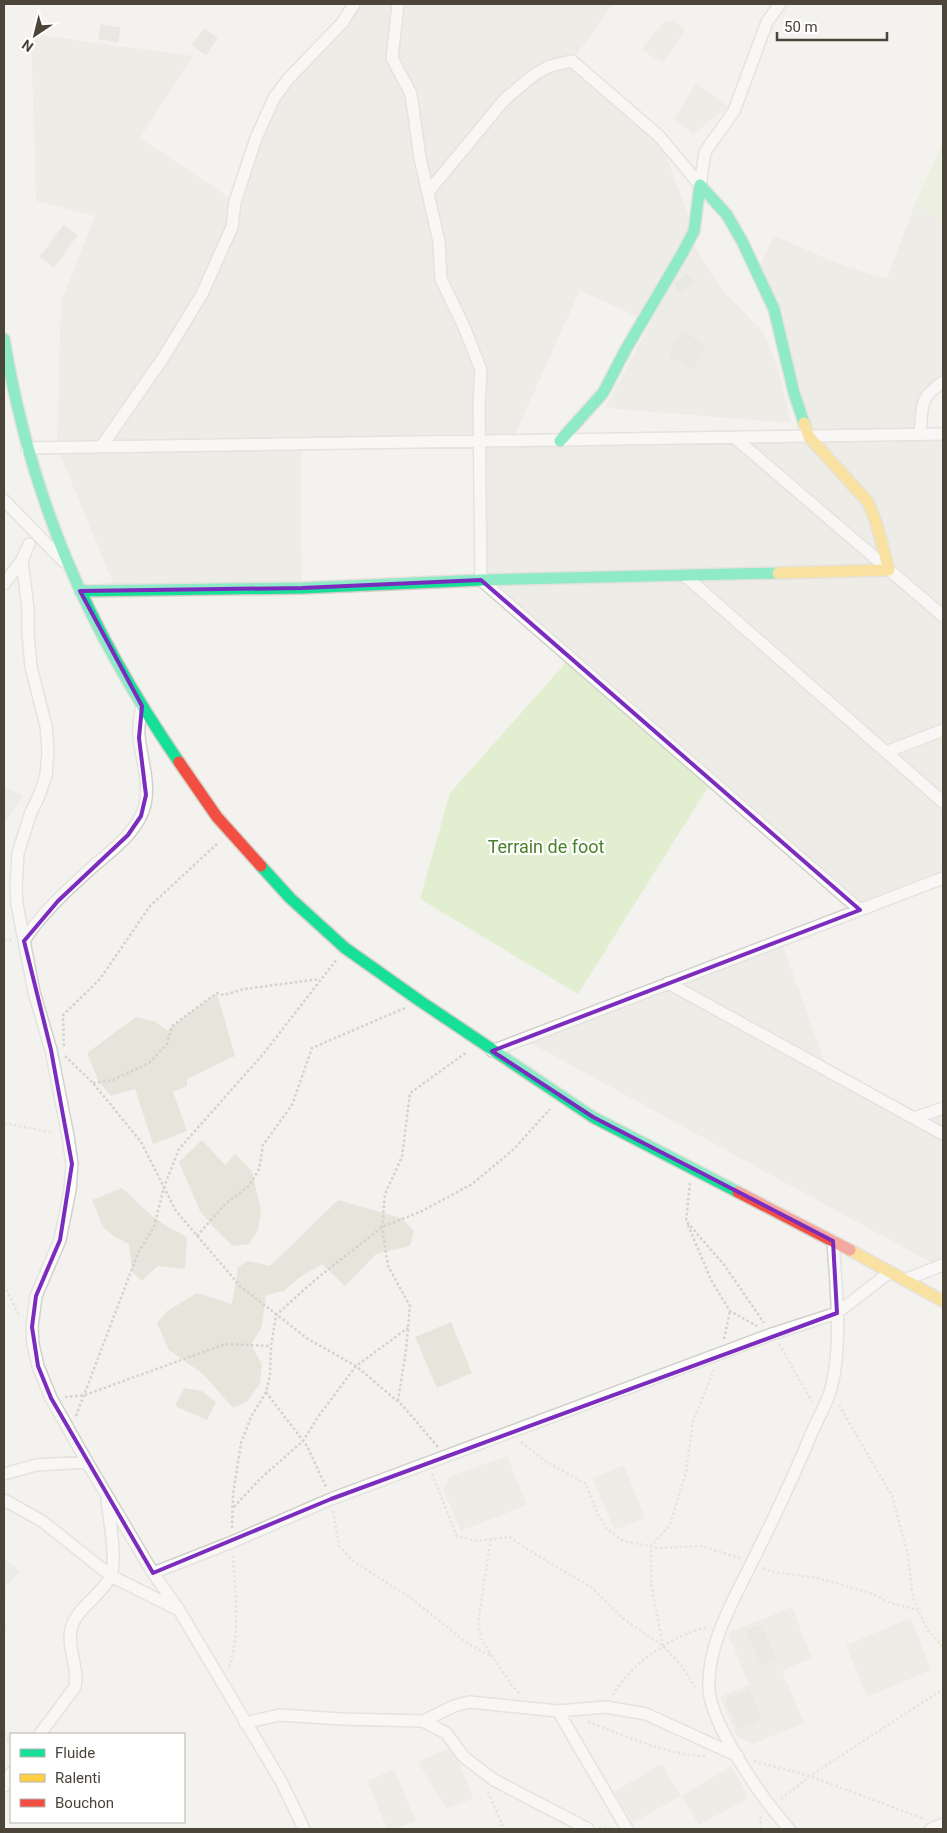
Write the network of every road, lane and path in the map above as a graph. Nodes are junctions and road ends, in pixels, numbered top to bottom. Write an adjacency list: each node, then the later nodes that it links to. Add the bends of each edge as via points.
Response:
1 (354, 4): 14 (street, via 342,23 274,98 256,138 235,202 232,227 202,294 163,358)
2 (398, 4): 5 (street, via 392,58 411,94)
3 (780, 4): 4 (street, via 767,22 734,112 705,152)
4 (700, 185): 5 (street, via 659,136 572,61 550,66 535,74 505,99); 10 (street, via 727,215 774,309 794,393); 12 (street, via 694,231 682,254 602,393)
5 (428, 192): 13 (street, via 439,242 441,279 481,370)
6 (4, 346): 15 (street)
7 (943, 382): 8 (street, via 924,400)
8 (920, 434): 9 (street); 10 (street)
9 (943, 434)
10 (809, 437): 11 (street); 20 (street, via 868,502)
11 (735, 438): 12 (street); 20 (street)
12 (560, 441): 13 (street)
13 (480, 442): 14 (street); 22 (street)
14 (101, 447): 15 (street)
15 (27, 448): 19 (street)
16 (4, 500): 19 (street)
17 (28, 544): 18 (street)
18 (22, 560): 23 (street); 33 (street, via 31,667 46,726 48,752 46,775 18,853 17,904)
19 (70, 568): 24 (street)
20 (889, 570): 21 (street); 25 (street)
21 (684, 575): 22 (street); 28 (street)
22 (481, 580): 24 (street, via 302,588); 32 (street)
23 (4, 584)
24 (80, 591): 26 (street)
25 (943, 616)
26 (142, 706): 30 (street); 33 (street, via 139,738 146,795 141,816 128,835 64,894)
27 (943, 730): 28 (street)
28 (886, 752): 29 (street)
29 (943, 802)
30 (230, 834): 34 (street, via 290,898); 40 (path, via 150,906 100,979 63,1015 64,1055)
31 (943, 878): 32 (street)
32 (860, 910): 36 (street)
33 (24, 941): 46 (street)
34 (346, 948): 35 (path); 37 (street)
35 (322, 978): 40 (path, via 217,994 172,1026 168,1044 149,1063 113,1080); 48 (path, via 264,1053 180,1149)
36 (668, 984): 39 (street); 43 (street)
37 (420, 1001): 38 (street); 51 (path, via 312,1048 292,1105 263,1145 260,1169 249,1186 226,1203)
38 (480, 1042): 39 (street); 50 (path, via 410,1093 402,1157 385,1194)
39 (492, 1051): 41 (street)
40 (93, 1083): 48 (path, via 141,1142)
41 (560, 1097): 47 (street); 50 (path, via 514,1149 472,1184 422,1211)
42 (943, 1108): 43 (street)
43 (914, 1118): 45 (street)
44 (4, 1123): 46 (path)
45 (943, 1134)
46 (68, 1136): 70 (street, via 72,1164 70,1190 60,1240 36,1296 32,1327 38,1366)
47 (692, 1169): 49 (path); 52 (street)
48 (164, 1187): 51 (path, via 176,1211); 69 (path, via 154,1227 138,1253)
49 (686, 1221): 58 (path, via 711,1280); 63 (path, via 725,1266)
50 (382, 1227): 60 (path); 62 (path, via 388,1266 410,1306)
51 (198, 1236): 60 (path, via 240,1286)
52 (833, 1241): 54 (street); 59 (street)
53 (943, 1265): 55 (street)
54 (890, 1272): 55 (street); 59 (street)
55 (904, 1280): 57 (street)
56 (4, 1284): 61 (path)
57 (943, 1301)
58 (730, 1311): 63 (path); 65 (path)
59 (837, 1313): 63 (street); 67 (street, via 836,1356)
60 (276, 1315): 64 (path); 66 (path, via 308,1339)
61 (21, 1318)
62 (408, 1327): 66 (path); 71 (path)
63 (772, 1334): 65 (street); 72 (path, via 811,1399)
64 (271, 1346): 68 (path); 69 (path, via 225,1344)
65 (722, 1352): 74 (street); 86 (path, via 693,1421 686,1472 670,1525)
66 (356, 1366): 71 (path); 75 (path)
67 (830, 1391): 72 (street); 91 (path, via 892,1496)
68 (266, 1392): 75 (path); 83 (path, via 251,1417 242,1443)
69 (85, 1395): 70 (path); 73 (path)
70 (51, 1398): 73 (street)
71 (398, 1401): 76 (path)
72 (818, 1419): 87 (street)
73 (70, 1432): 77 (street)
74 (510, 1432): 76 (street); 86 (path, via 545,1461 586,1484 607,1529 623,1541)
75 (303, 1441): 81 (path); 83 (path)
76 (446, 1456): 78 (street)
77 (87, 1462): 79 (street, via 36,1466); 80 (street)
78 (428, 1463): 81 (street); 84 (path, via 457,1536 477,1541)
79 (4, 1474)
80 (106, 1496): 88 (street); 89 (street, via 114,1559)
81 (331, 1499): 85 (street); 98 (path, via 339,1546 353,1560 412,1599 468,1644)
82 (4, 1500): 89 (street, via 42,1521)
83 (233, 1508): 85 (path)
84 (490, 1539): 96 (path, via 510,1537 591,1587 624,1619); 98 (path, via 478,1622 482,1641)
85 (232, 1542): 88 (street); 99 (path, via 236,1616 232,1659)
86 (651, 1546): 87 (path, via 701,1546); 96 (path, via 652,1584)
87 (752, 1562): 91 (path, via 772,1572 818,1578); 92 (street)
88 (154, 1573): 90 (street)
89 (111, 1576): 90 (street); 108 (street, via 76,1618 71,1630 77,1678 75,1687)
90 (179, 1610): 99 (street)
91 (918, 1610): 97 (path, via 927,1629)
92 (724, 1623): 96 (path, via 697,1629); 110 (street, via 712,1654 709,1690 718,1720)
93 (4, 1627): 94 (path, via 7,1628)
94 (4, 1631)
95 (943, 1638): 97 (path)
96 (663, 1646): 100 (path); 102 (path, via 618,1685)
97 (942, 1646)
98 (493, 1657): 103 (path, via 513,1686)
99 (222, 1685): 107 (street)
100 (697, 1689)
101 (943, 1689): 113 (path)
102 (606, 1707): 104 (street); 110 (street, via 646,1714)
103 (535, 1708): 104 (street); 105 (street, via 469,1702)
104 (558, 1711): 120 (street)
105 (423, 1721): 107 (street, via 280,1715); 111 (street, via 446,1734 464,1757)
106 (584, 1721): 109 (path, via 660,1748)
107 (245, 1723): 117 (street, via 282,1783)
108 (41, 1733)
109 (712, 1756)
110 (738, 1756): 113 (path); 115 (street)
111 (478, 1768): 118 (path); 119 (street, via 494,1780)
112 (10, 1775): 114 (street)
113 (810, 1776): 115 (path); 116 (path)
114 (4, 1786)
115 (770, 1808): 121 (street)
116 (938, 1826)
117 (304, 1829)
118 (504, 1829)
119 (588, 1829)
120 (626, 1829)
121 (789, 1829)

